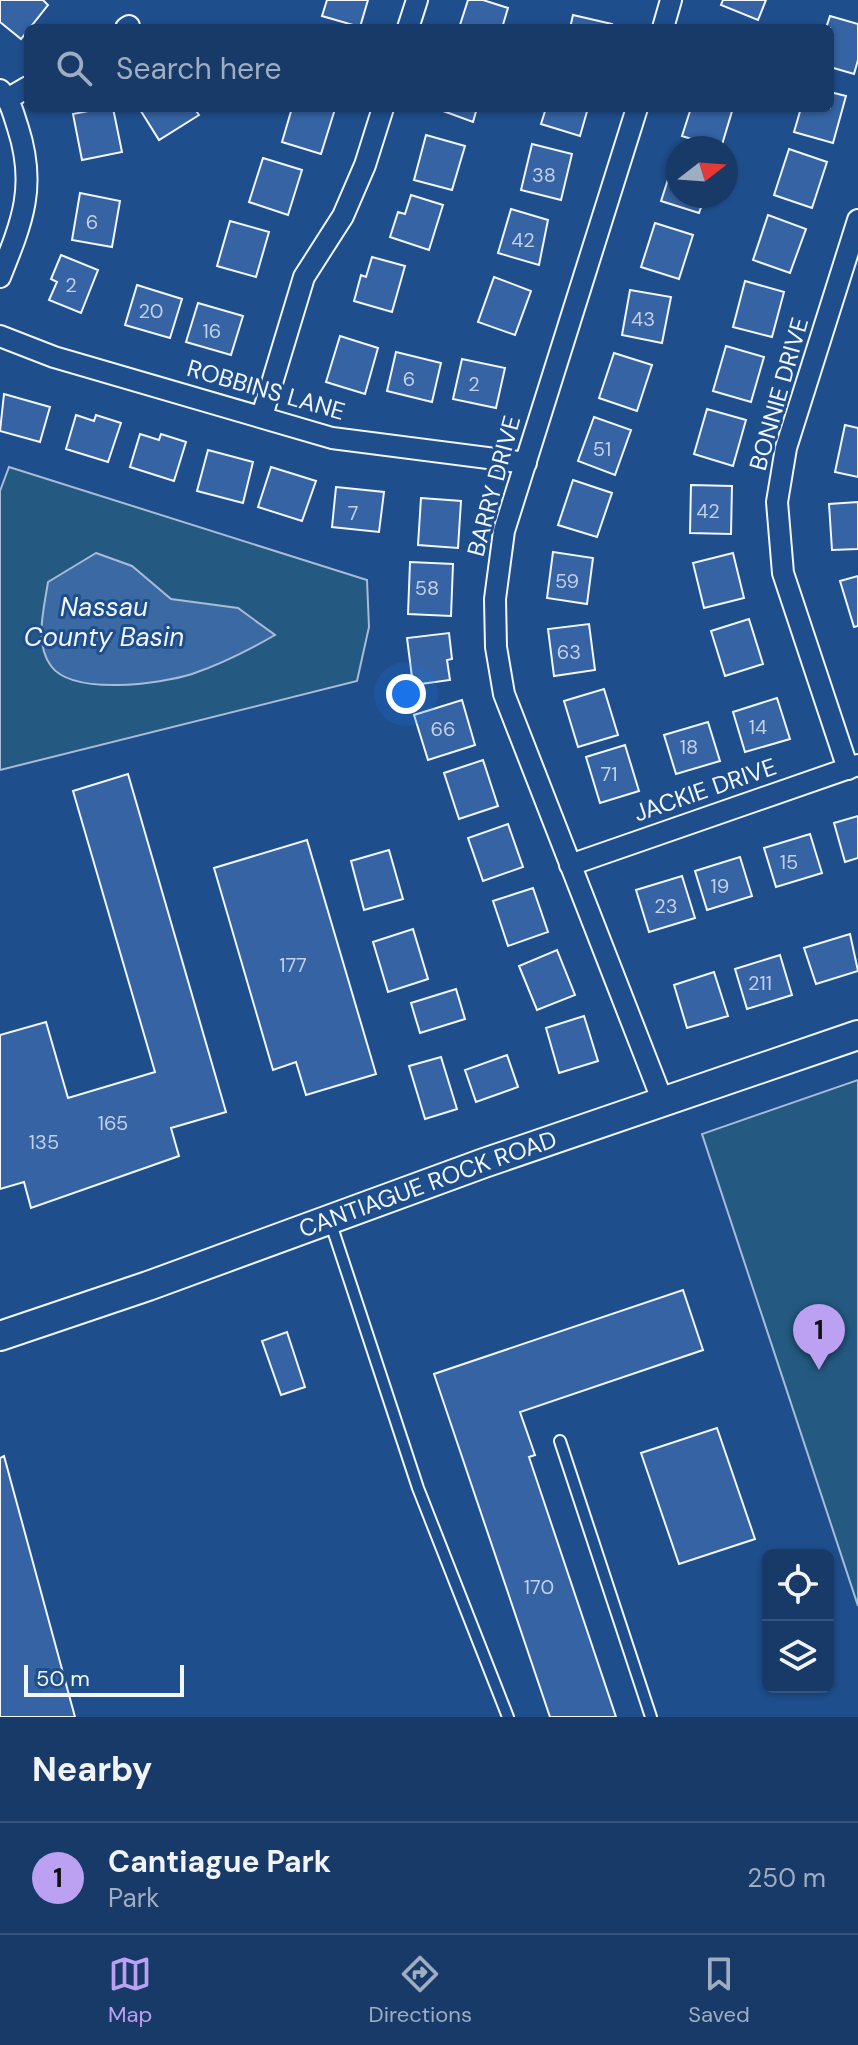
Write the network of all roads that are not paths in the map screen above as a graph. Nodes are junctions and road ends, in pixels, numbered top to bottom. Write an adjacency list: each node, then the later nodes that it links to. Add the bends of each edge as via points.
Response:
1 (417, 0): 3 (street)
2 (671, 0): 4 (street)
3 (409, 24)
4 (664, 24)
5 (24, 88): 6 (street)
6 (4, 94): 10 (street, via 27,157 27,197)
7 (382, 112): 12 (street, via 343,216 304,277)
8 (636, 112): 13 (street, BARRY DRIVE)
9 (858, 220): 14 (street, BONNIE DRIVE, via 786,448 777,502 783,573)
10 (0, 277)
11 (0, 336): 12 (street, ROBBINS LANE, via 54,357)
12 (262, 416): 13 (street, ROBBINS LANE, via 332,438)
13 (526, 463): 15 (street, BARRY DRIVE, via 497,569 496,647 513,724)
14 (853, 767): 15 (street, JACKIE DRIVE)
15 (570, 865): 17 (street, BARRY DRIVE)
16 (858, 1035): 17 (main road, CANTIAGUE ROCK ROAD)
17 (663, 1102): 18 (main road, CANTIAGUE ROCK ROAD)
18 (330, 1219): 19 (main road, CANTIAGUE ROCK ROAD); 21 (lane, via 418,1488)
19 (0, 1336)
20 (560, 1441): 22 (lane)
21 (508, 1717)
22 (651, 1717)

